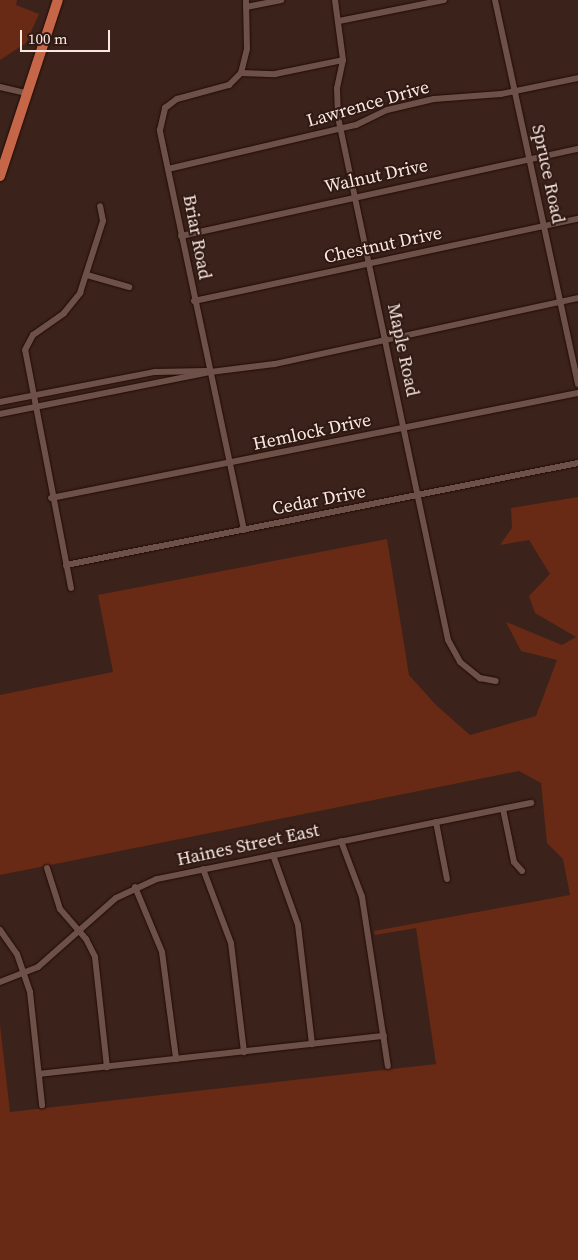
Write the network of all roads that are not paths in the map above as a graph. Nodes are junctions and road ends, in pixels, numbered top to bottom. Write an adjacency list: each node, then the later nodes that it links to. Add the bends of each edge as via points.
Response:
1 (58, 0): 13 (highway)
2 (281, 0): 6 (street)
3 (335, 0): 7 (street, Maple Road)
4 (444, 0): 7 (street)
5 (496, 0): 12 (street, Spruce Road)
6 (246, 4): 9 (street, via 247,50)
7 (339, 21): 8 (street, Maple Road)
8 (343, 60): 9 (street, via 275,74); 14 (street, Maple Road, via 336,102)
9 (242, 73): 17 (street, Briar Road, via 229,85 186,94 165,108 160,130)
10 (578, 78): 12 (street, Lawrence Drive)
11 (0, 87): 13 (street)
12 (515, 92): 14 (street, Lawrence Drive, via 434,100 387,110); 16 (street, Spruce Road)
13 (27, 93): 18 (highway)
14 (340, 129): 17 (street, Lawrence Drive); 19 (street, Maple Road)
15 (578, 148): 16 (street, Walnut Drive)
16 (530, 158): 19 (street, Walnut Drive); 22 (street, Spruce Road)
17 (168, 170): 23 (street, Briar Road)
18 (0, 176)
19 (354, 196): 23 (street, Walnut Drive); 24 (street, Maple Road)
20 (100, 206): 25 (street, via 103,221)
21 (578, 219): 22 (street, Chestnut Drive)
22 (544, 226): 24 (street, Chestnut Drive); 29 (street, Spruce Road)
23 (181, 236): 28 (street, Briar Road)
24 (369, 263): 28 (street, Chestnut Drive); 30 (street, Maple Road)
25 (87, 275): 26 (street); 34 (street, via 74,304 40,328 26,345 25,362)
26 (129, 287)
27 (578, 298): 29 (street)
28 (194, 301): 31 (street, Briar Road)
29 (560, 302): 30 (street); 32 (street, Spruce Road)
30 (385, 340): 31 (street, via 275,364); 38 (street, Maple Road)
31 (210, 372): 34 (street, via 165,370); 36 (street); 40 (street, Briar Road)
32 (578, 384)
33 (578, 393): 38 (street, Hemlock Drive)
34 (32, 396): 35 (street); 36 (street)
35 (0, 402)
36 (34, 408): 37 (street); 42 (street)
37 (0, 414)
38 (404, 428): 40 (street, Hemlock Drive); 41 (street, Maple Road)
39 (578, 463): 41 (street, Cedar Drive)
40 (229, 464): 42 (street, Hemlock Drive); 43 (street, Briar Road)
41 (419, 496): 43 (street, Cedar Drive); 46 (street, Maple Road, via 452,651 480,678)
42 (52, 498): 44 (street)
43 (244, 530): 44 (street, Cedar Drive)
44 (66, 565): 45 (street)
45 (71, 588)
46 (496, 681)
47 (531, 803): 48 (street, Haines Street East)
48 (503, 809): 49 (street, Haines Street East); 54 (street, via 514,862)
49 (436, 822): 50 (street, Haines Street East); 55 (street)
50 (340, 841): 51 (street, Haines Street East); 61 (street, via 362,897)
51 (273, 855): 53 (street, Haines Street East); 62 (street, via 298,925)
52 (47, 868): 58 (street, via 60,909)
53 (203, 869): 56 (street, Haines Street East); 63 (street, via 231,943)
54 (522, 871)
55 (447, 879)
56 (136, 887): 58 (street, Haines Street East, via 108,904); 64 (street, via 162,952)
57 (0, 930): 59 (street, via 17,954)
58 (79, 931): 59 (street, Haines Street East, via 52,957); 66 (street, via 95,957)
59 (24, 974): 60 (street, Haines Street East); 67 (street, via 30,992)
60 (0, 982)
61 (384, 1036): 62 (street); 65 (street)
62 (312, 1044): 63 (street)
63 (244, 1052): 64 (street)
64 (176, 1059): 66 (street)
65 (388, 1066)
66 (107, 1067): 67 (street)
67 (39, 1074): 68 (street)
68 (42, 1105)

